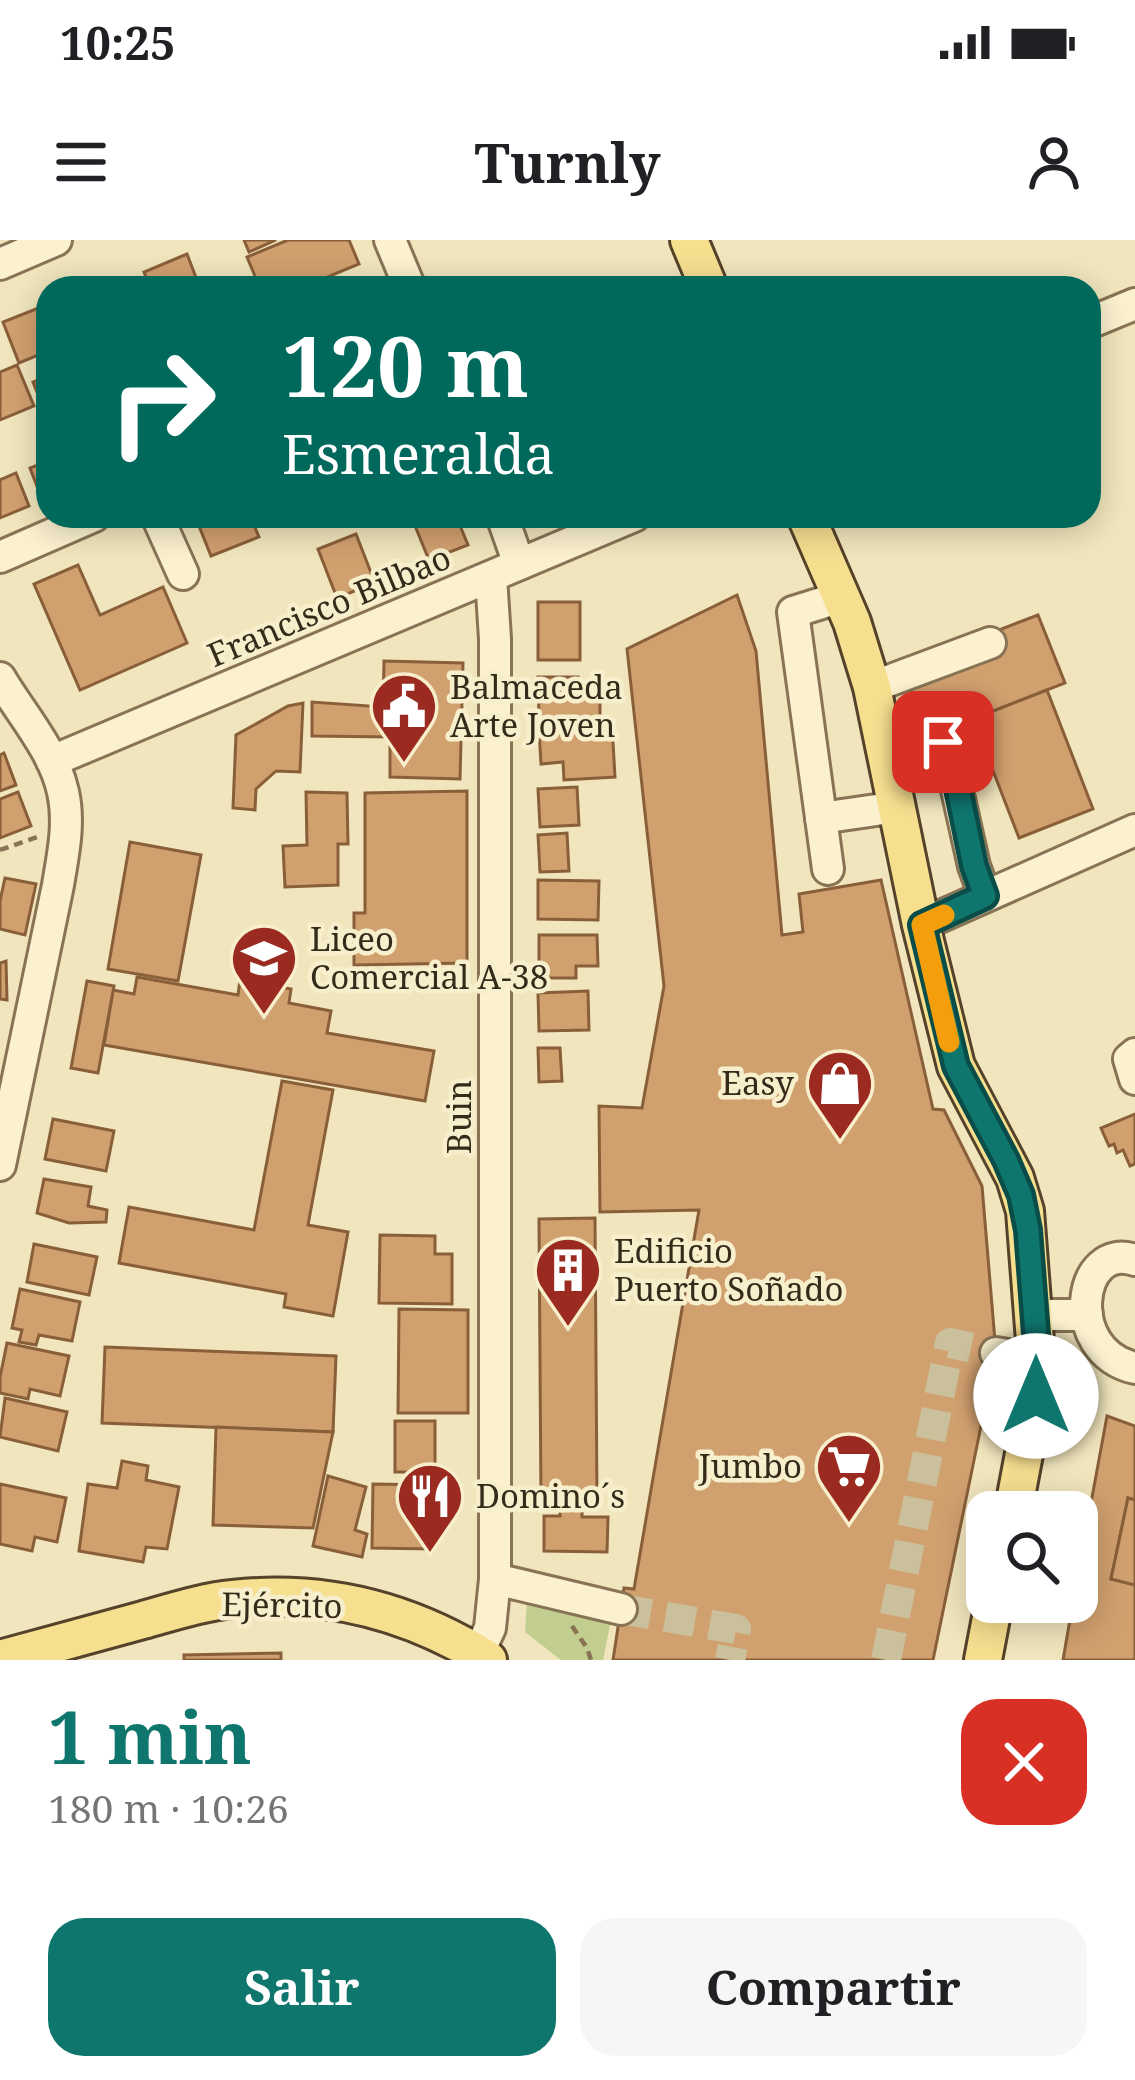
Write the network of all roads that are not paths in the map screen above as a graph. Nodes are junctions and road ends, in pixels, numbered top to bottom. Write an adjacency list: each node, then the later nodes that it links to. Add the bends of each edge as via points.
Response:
1 (56, 240): 4 (street)
2 (390, 240): 5 (street)
3 (689, 240): 6 (main road)
4 (0, 263)
5 (405, 276)
6 (704, 276)
7 (1135, 304): 8 (street)
8 (1101, 318)
9 (66, 528): 14 (street)
10 (162, 528): 16 (street)
11 (503, 528): 15 (street, Buin)
12 (605, 528): 15 (street, Francisco Bilbao)
13 (811, 528): 17 (main road)
14 (0, 557)
15 (505, 570): 22 (street, Francisco Bilbao); 39 (street, Buin, via 495,639)
16 (183, 574)
17 (842, 597): 20 (main road); 24 (street, via 793,612)
18 (990, 644): 20 (street)
19 (0, 678): 22 (street)
20 (872, 687): 21 (main road)
21 (885, 748): 23 (main road); 27 (street, via 947,746)
22 (52, 761): 31 (street, via 64,793 58,885)
23 (898, 808): 24 (street); 28 (main road)
24 (821, 818): 26 (street)
25 (1135, 830): 27 (street)
26 (828, 869)
27 (985, 896): 28 (street)
28 (922, 925): 33 (main road, via 956,1066 1021,1195)
29 (1135, 1054): 30 (street)
30 (1135, 1079)
31 (0, 1165)
32 (1135, 1260): 34 (street, via 1125,1256 1095,1270)
33 (1034, 1315): 34 (street); 36 (main road)
34 (1087, 1315): 37 (street, via 1098,1347)
35 (996, 1354): 36 (street)
36 (1038, 1360): 38 (main road)
37 (1135, 1368)
38 (1016, 1491)
39 (495, 1579): 40 (street); 42 (street, Buin, via 490,1628)
40 (621, 1609)
41 (990, 1623): 44 (main road)
42 (470, 1654): 43 (main road, Ejército, via 420,1622 380,1610 256,1597)
43 (0, 1659)
44 (982, 1660)

